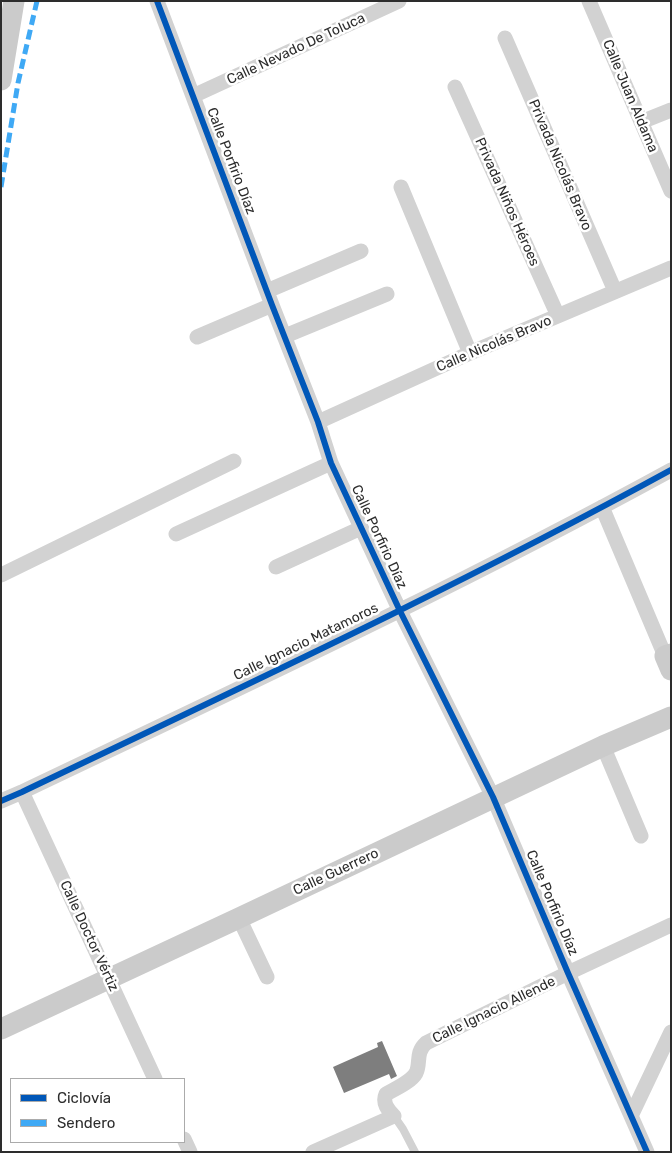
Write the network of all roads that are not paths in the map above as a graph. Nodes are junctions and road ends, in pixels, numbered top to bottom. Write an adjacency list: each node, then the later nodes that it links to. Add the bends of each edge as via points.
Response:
1 (157, 1): 8 (street, Calle Porfirio Díaz)
2 (399, 1): 8 (street, Calle Nevado De Toluca)
3 (589, 1): 10 (street, Calle Juan Aldama)
4 (9, 11): 6 (street)
5 (505, 38): 15 (street, Privada Nicolás Bravo)
6 (1, 80)
7 (455, 87): 18 (street, Privada Niños Héroes)
8 (193, 96): 17 (street, Calle Porfirio Díaz)
9 (671, 110): 10 (street)
10 (641, 122): 12 (street, Calle Juan Aldama)
11 (401, 187): 21 (street)
12 (671, 191)
13 (361, 251): 17 (street)
14 (671, 268): 15 (street, Calle Nicolás Bravo)
15 (615, 291): 18 (street, Calle Nicolás Bravo)
16 (387, 294): 19 (street)
17 (269, 298): 19 (street, Calle Porfirio Díaz); 20 (street)
18 (558, 316): 21 (street, Calle Nicolás Bravo)
19 (285, 336): 22 (street, Calle Porfirio Díaz)
20 (197, 337)
21 (470, 353): 22 (street, Calle Nicolás Bravo)
22 (318, 422): 24 (street, Calle Porfirio Díaz)
23 (234, 461): 30 (street)
24 (331, 463): 27 (street, Calle Porfirio Díaz); 28 (street)
25 (671, 470): 26 (street, Calle Ignacio Matamoros)
26 (602, 508): 31 (street, Calle Ignacio Matamoros); 32 (street)
27 (361, 528): 29 (street); 31 (street, Calle Porfirio Díaz)
28 (176, 534)
29 (276, 567)
30 (1, 575)
31 (400, 611): 35 (street, Calle Ignacio Matamoros); 36 (street, Calle Porfirio Díaz)
32 (669, 660)
33 (671, 717): 34 (street, Calle Guerrero)
34 (604, 746): 36 (street, Calle Guerrero); 38 (street)
35 (22, 792): 37 (street, Calle Ignacio Matamoros); 43 (street, Calle Doctor Vértiz)
36 (493, 797): 39 (street, Calle Guerrero); 41 (street, Calle Porfirio Díaz)
37 (1, 800)
38 (641, 836)
39 (239, 918): 42 (street); 43 (street, Calle Guerrero)
40 (671, 925): 41 (street, Calle Ignacio Allende)
41 (568, 973): 47 (street, Calle Ignacio Allende, via 426,1044 420,1050 417,1072 384,1098); 48 (street, Calle Porfirio Díaz)
42 (267, 977)
43 (108, 978): 44 (street, Calle Guerrero); 46 (street, Calle Doctor Vértiz)
44 (1, 1029)
45 (671, 1032): 48 (street)
46 (156, 1078)
47 (394, 1116): 49 (street); 50 (lane)
48 (631, 1116): 51 (street, Calle Porfirio Díaz)
49 (312, 1152)
50 (415, 1152)
51 (647, 1152)

